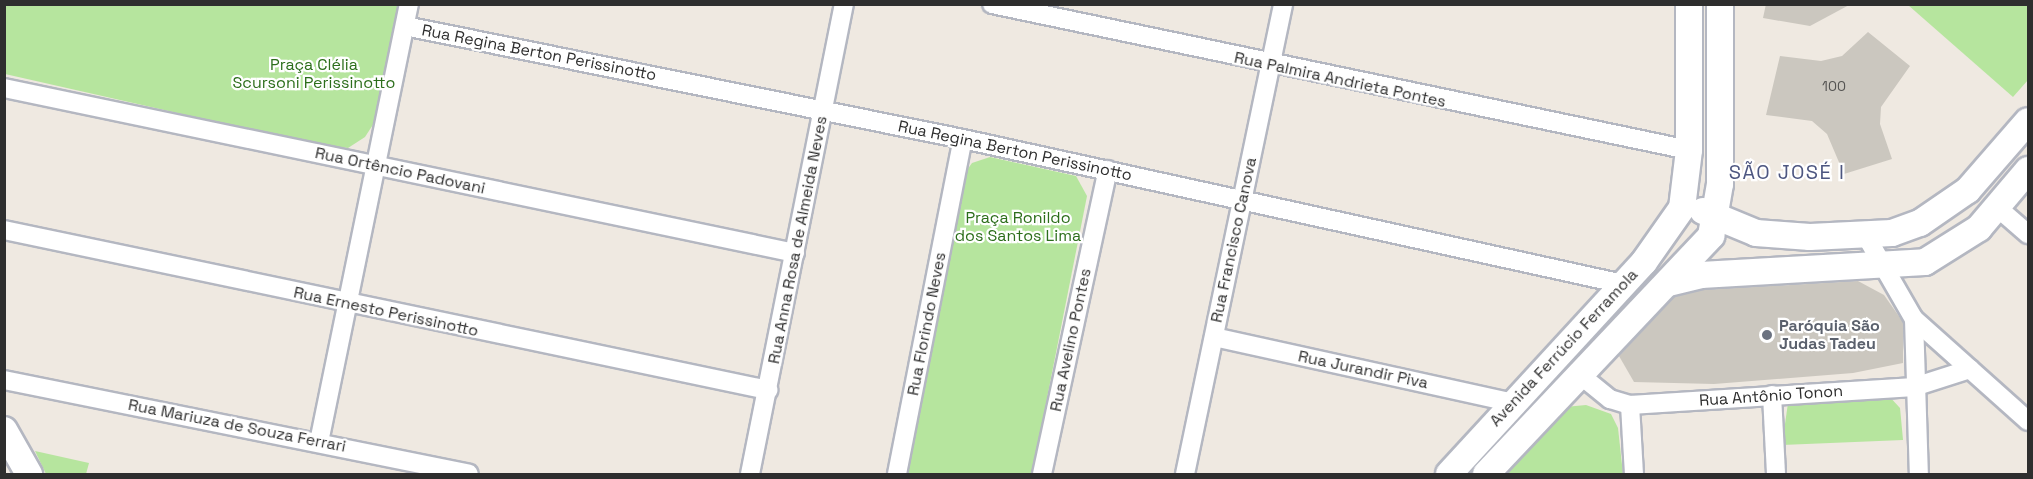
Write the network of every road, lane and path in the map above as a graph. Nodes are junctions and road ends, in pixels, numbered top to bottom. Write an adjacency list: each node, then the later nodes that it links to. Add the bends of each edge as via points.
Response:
1 (409, 4): 7 (street)
2 (844, 4): 10 (street, Rua Anna Rosa de Almeida Neves)
3 (992, 4): 8 (street, Rua Palmira Andrieta Pontes)
4 (1283, 4): 8 (street, Rua Francisco Canova)
5 (1720, 4): 20 (street)
6 (1688, 5): 13 (street)
7 (405, 26): 10 (street, Rua Regina Berton Perissinotto); 14 (street)
8 (1271, 66): 13 (street, Rua Palmira Andrieta Pontes); 17 (street, Rua Francisco Canova)
9 (4, 88): 14 (street, Rua Ortêncio Padovani)
10 (823, 111): 12 (street, Rua Regina Berton Perissinotto); 25 (street, Rua Anna Rosa de Almeida Neves)
11 (2028, 121): 23 (street, via 1968,190 1941,210 1892,233)
12 (963, 139): 15 (street, Rua Regina Berton Perissinotto); 48 (street, Rua Florindo Neves)
13 (1689, 150): 19 (street)
14 (376, 166): 25 (street, Rua Ortêncio Padovani); 30 (street)
15 (1108, 170): 17 (street, Rua Regina Berton Perissinotto); 49 (street, Rua Avelino Pontes)
16 (2028, 170): 18 (street)
17 (1242, 199): 28 (street, Rua Regina Berton Perissinotto); 32 (street, Rua Francisco Canova)
18 (1998, 208): 22 (street); 26 (street, via 1979,228 1935,257)
19 (1679, 214): 20 (street); 24 (street, via 1688,237); 28 (street, Avenida Ferrúcio Ferramola)
20 (1718, 216): 23 (street, via 1756,233); 24 (street, Avenida Ferrúcio Ferramola)
21 (4, 230): 30 (street, Rua Ernesto Perissinotto)
22 (2028, 234)
23 (1866, 236): 26 (street)
24 (1703, 246): 27 (street); 29 (street, Avenida Ferrúcio Ferramola)
25 (795, 253): 37 (street, Rua Anna Rosa de Almeida Neves)
26 (1883, 267): 27 (street); 31 (street)
27 (1751, 272): 29 (street, via 1685,277)
28 (1623, 284): 39 (street, Avenida Ferrúcio Ferramola)
29 (1663, 285): 34 (street, Avenida Ferrúcio Ferramola)
30 (348, 305): 37 (street, Rua Ernesto Perissinotto); 43 (street)
31 (1914, 319): 33 (street); 36 (street)
32 (1214, 337): 39 (street, Rua Jurandir Piva); 50 (street, Rua Francisco Canova)
33 (1970, 369): 36 (street, Rua Antônio Tonon); 41 (street)
34 (1579, 374): 40 (street, Rua Antônio Tonon, via 1611,399); 52 (street, Avenida Ferrúcio Ferramola)
35 (4, 380): 43 (street, Rua Mariuza de Souza Ferrari)
36 (1914, 387): 38 (street, Rua Antônio Tonon); 55 (street)
37 (768, 390): 47 (street, Rua Anna Rosa de Almeida Neves)
38 (1772, 395): 40 (street, Rua Antônio Tonon); 54 (street)
39 (1512, 403): 51 (street, Avenida Ferrúcio Ferramola)
40 (1630, 405): 53 (street)
41 (2028, 421)
42 (4, 430): 45 (street)
43 (318, 442): 44 (street, Rua Mariuza de Souza Ferrari)
44 (414, 469): 46 (street, Rua Mariuza de Souza Ferrari)
45 (29, 474)
46 (470, 474)
47 (750, 474)
48 (897, 474)
49 (1042, 474)
50 (1185, 474)
51 (1449, 474)
52 (1486, 474)
53 (1634, 474)
54 (1776, 474)
55 (1919, 474)

